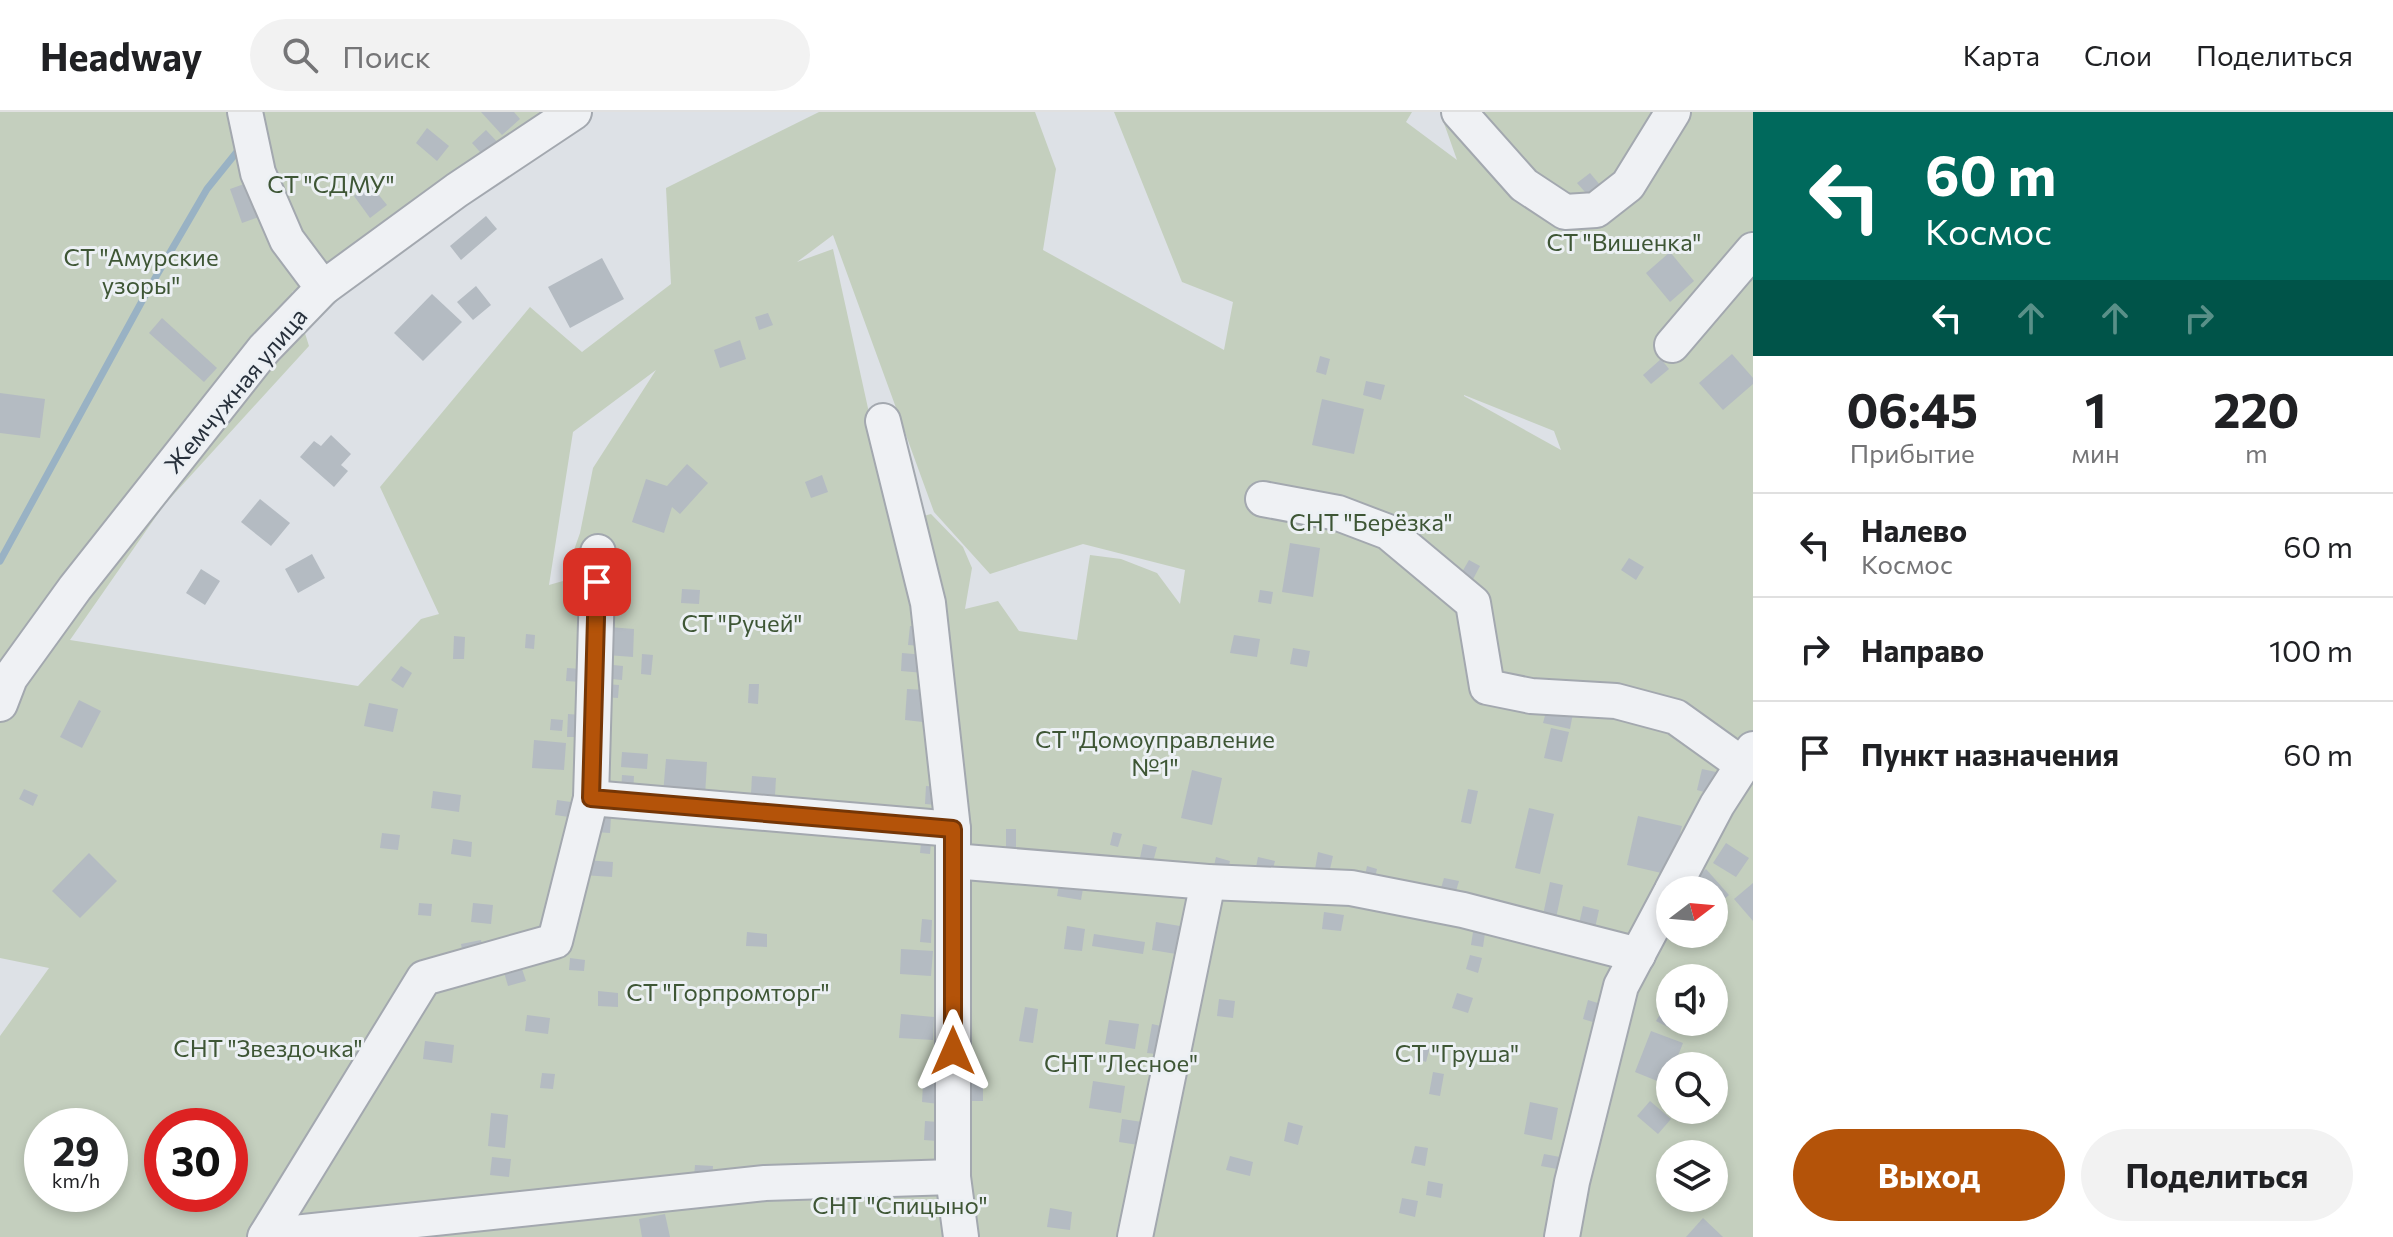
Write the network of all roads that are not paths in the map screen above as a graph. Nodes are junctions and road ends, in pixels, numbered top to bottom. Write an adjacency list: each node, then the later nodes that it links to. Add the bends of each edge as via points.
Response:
1 (574, 112): 6 (street, Жемчужная улица)
2 (1459, 112): 3 (street, via 1524,185 1565,212 1596,210 1628,185)
3 (1673, 112)
4 (245, 113): 6 (street, via 258,173 287,240)
5 (1753, 250): 7 (street)
6 (323, 288): 11 (street, Жемчужная улица, via 264,349 75,588 10,678)
7 (1672, 345)
8 (883, 421): 14 (street, via 928,603)
9 (1263, 499): 12 (street, via 1338,513 1388,532 1440,575 1473,603 1487,687 1531,696 1616,701 1676,717)
10 (598, 552): 13 (street)
11 (0, 704)
12 (1748, 757): 15 (street)
13 (591, 798): 14 (street); 20 (street, via 555,941 424,978)
14 (953, 845): 16 (street); 19 (street)
15 (1679, 876)
16 (1208, 882): 18 (street, via 1351,888 1463,910); 22 (street)
17 (1656, 921): 18 (street)
18 (1638, 955): 23 (street, via 1621,986)
19 (953, 1177): 20 (street, via 765,1183); 21 (street)
20 (265, 1236)
21 (961, 1237)
22 (1135, 1237)
23 (1562, 1237)

